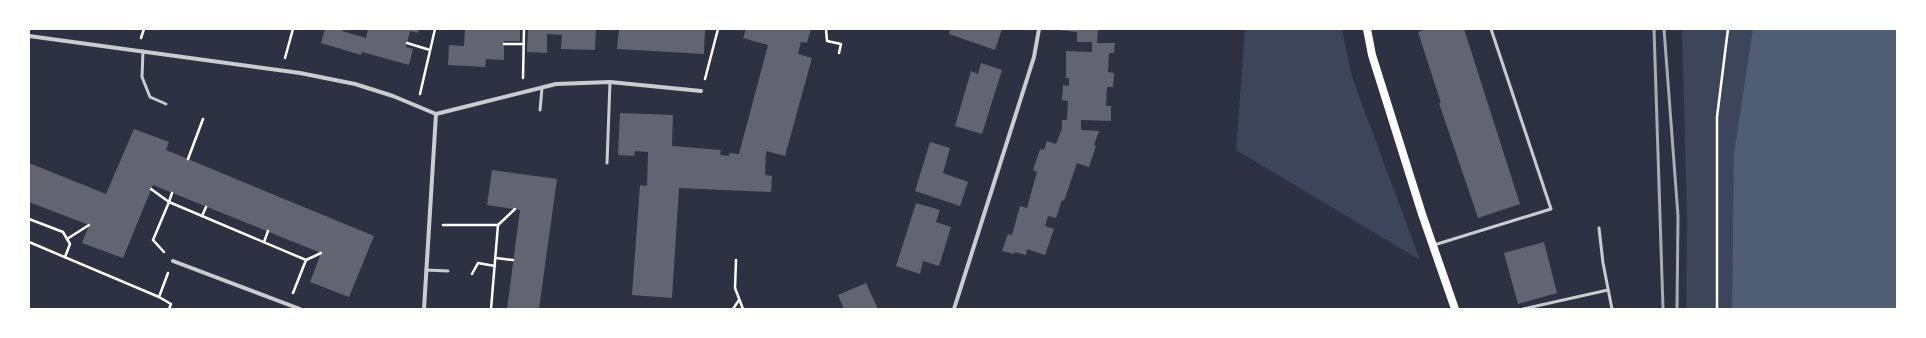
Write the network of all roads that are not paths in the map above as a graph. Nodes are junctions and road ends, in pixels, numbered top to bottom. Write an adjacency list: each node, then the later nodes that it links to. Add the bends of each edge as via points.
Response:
1 (1039, 29): 21 (street, via 1034,57)
2 (1367, 29): 14 (main road, via 1372,55)
3 (1491, 29): 14 (lane, via 1551,209)
4 (29, 36): 5 (street)
5 (143, 51): 9 (lane, via 142,77 150,97); 11 (street, via 282,70 355,84)
6 (610, 82): 7 (street, via 556,84); 8 (street); 12 (lane)
7 (542, 88): 10 (lane); 11 (street)
8 (701, 91)
9 (166, 104)
10 (540, 110)
11 (436, 114): 16 (street)
12 (607, 163)
13 (1599, 228): 18 (lane)
14 (1432, 245): 22 (main road)
15 (173, 261): 19 (street)
16 (426, 270): 17 (lane); 20 (street)
17 (448, 271)
18 (1608, 290): 23 (lane); 24 (lane)
19 (300, 309)
20 (424, 309)
21 (954, 309)
22 (1455, 309)
23 (1522, 309)
24 (1612, 309)

